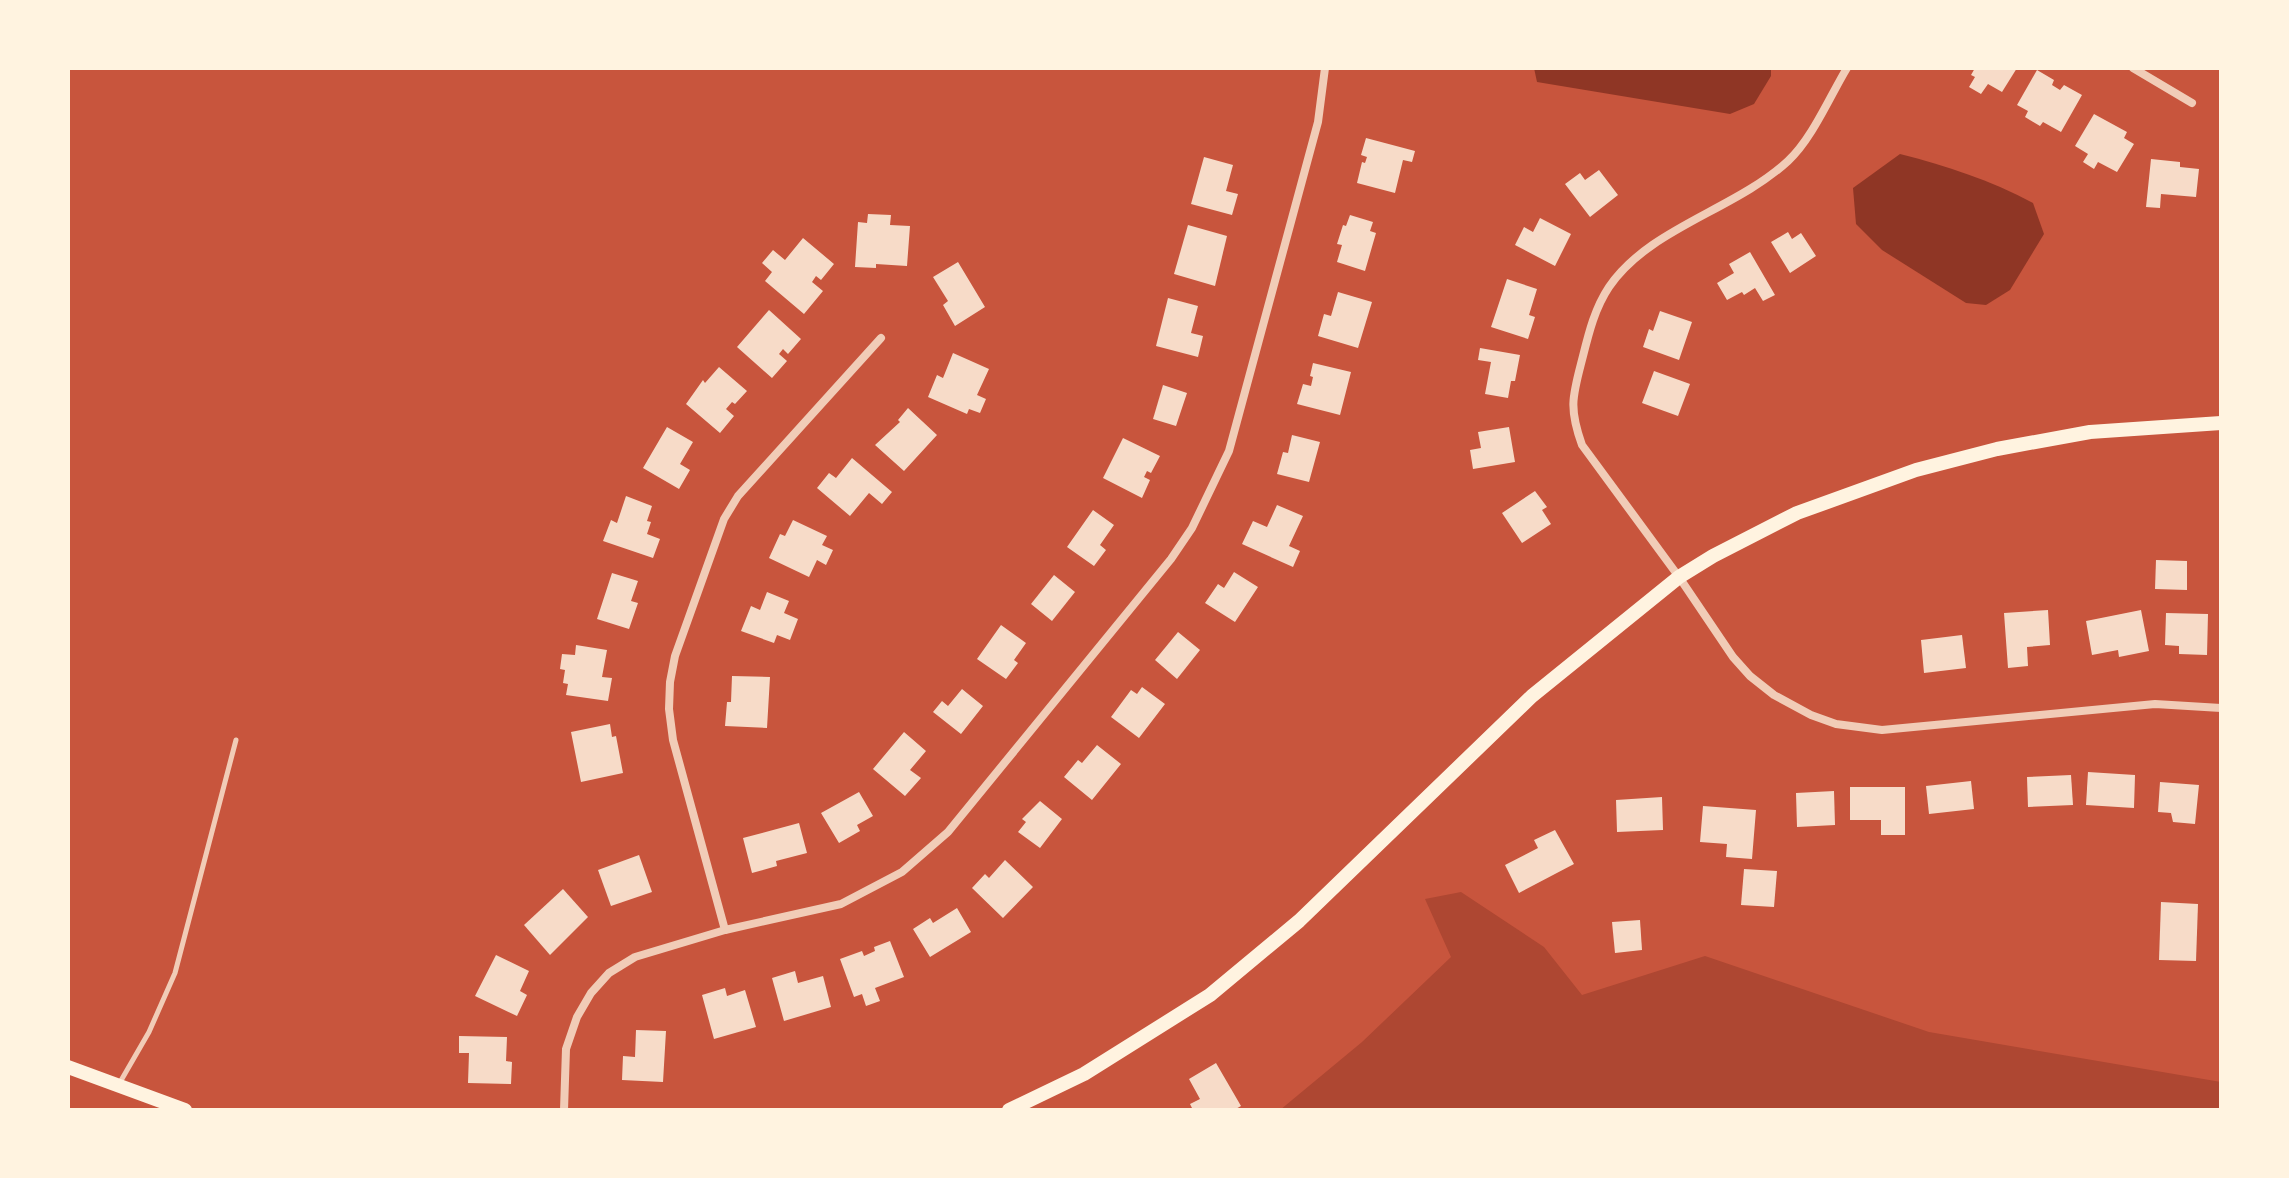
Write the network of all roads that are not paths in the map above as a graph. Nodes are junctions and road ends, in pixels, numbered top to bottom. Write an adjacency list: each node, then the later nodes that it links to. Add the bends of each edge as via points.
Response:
1 (1325, 68): 10 (street, via 1318,122 1229,451 1171,559 928,851 902,872 841,904)
2 (1847, 68): 7 (street, via 1791,159 1747,192 1632,261 1608,288 1590,329 1572,405 1582,445)
3 (2133, 68): 4 (street)
4 (2192, 103)
5 (881, 338): 10 (street, via 738,496 724,519 675,656 669,709 673,740)
6 (2221, 423): 7 (main road, via 2090,432 1916,470 1797,513)
7 (1679, 577): 8 (street, via 1750,676 1774,695 1836,724 1882,730 2155,704); 15 (main road, via 1532,696 1299,921 1210,995 1084,1074)
8 (2221, 708)
9 (236, 740): 12 (lane, via 175,973)
10 (725, 930): 14 (street, via 635,957 600,983 577,1017 566,1049)
11 (68, 1067): 12 (main road)
12 (119, 1085): 13 (main road)
13 (185, 1110)
14 (564, 1110)
15 (1009, 1110)

